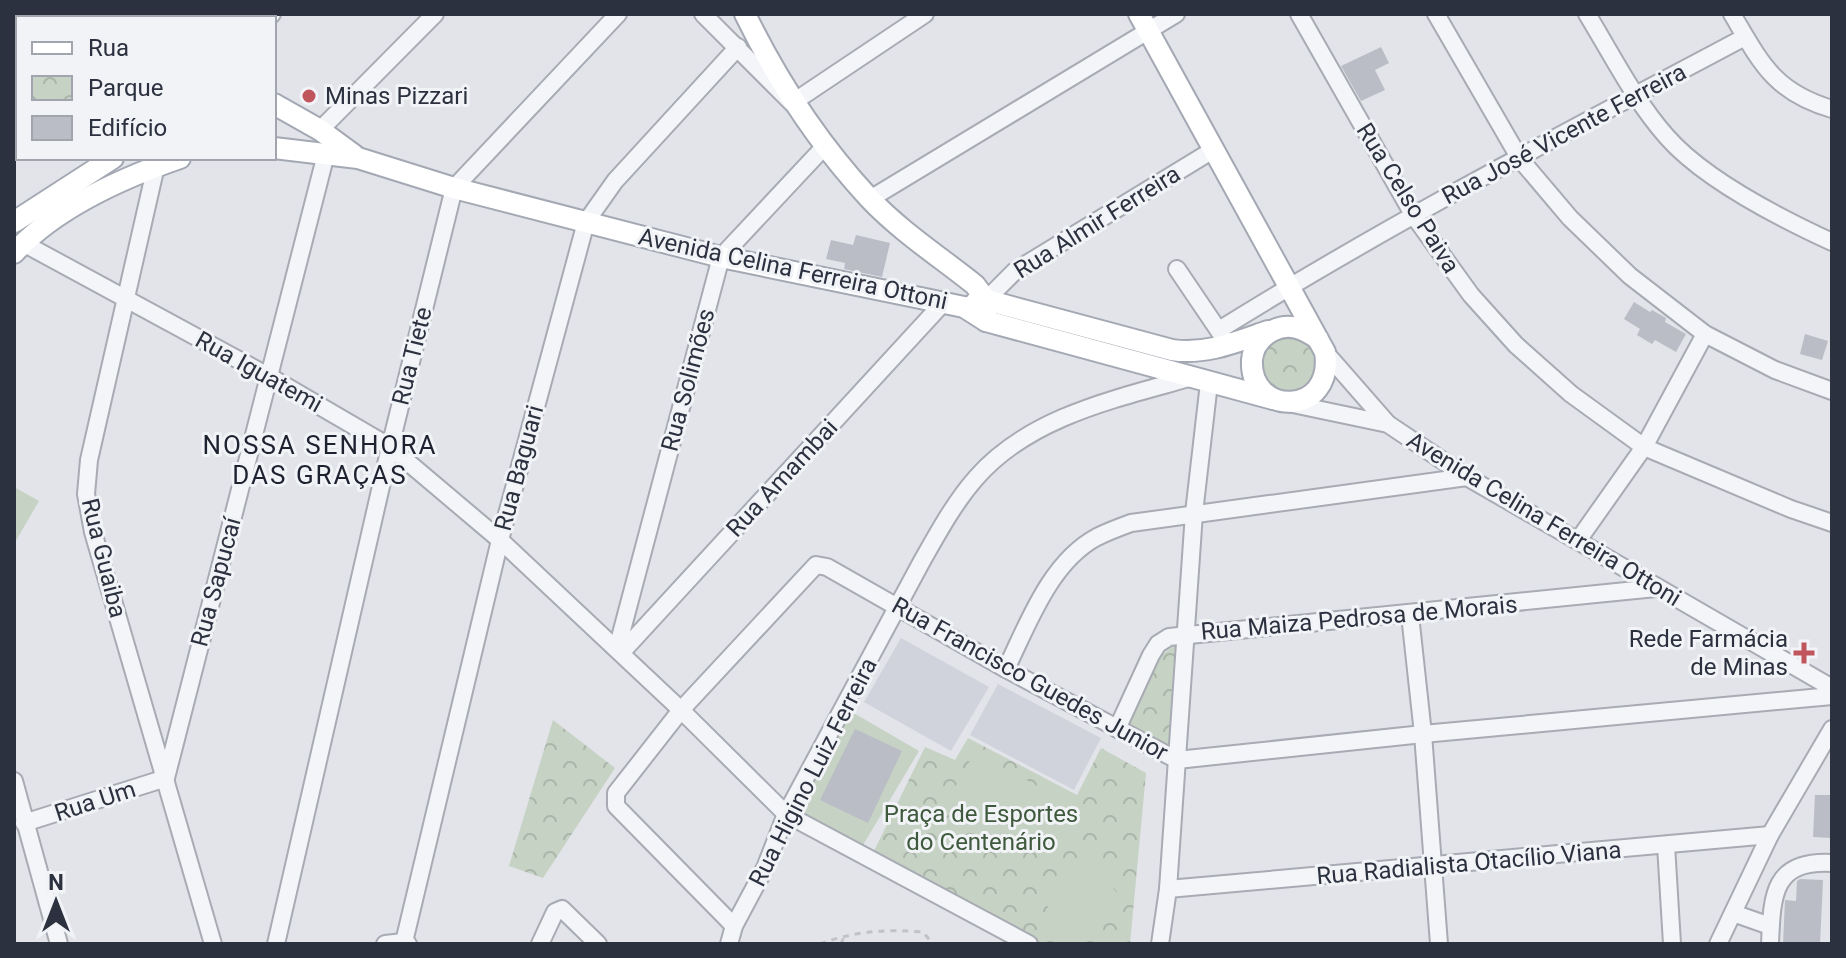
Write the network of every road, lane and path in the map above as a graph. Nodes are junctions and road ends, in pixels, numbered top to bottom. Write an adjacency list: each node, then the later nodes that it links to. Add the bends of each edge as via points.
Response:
1 (435, 14): 18 (street)
2 (618, 14): 28 (street, Rua Tiete)
3 (703, 14): 13 (street)
4 (745, 14): 15 (main road)
5 (925, 14): 15 (street)
6 (1176, 14): 11 (street)
7 (1299, 14): 30 (street, Rua Celso Paiva)
8 (1436, 14): 24 (street)
9 (1587, 14): 14 (street)
10 (1732, 14): 12 (street)
11 (1143, 22): 21 (main road); 29 (street)
12 (1745, 37): 14 (street, Rua José Vicente Ferreira); 17 (street, via 1783,87)
13 (738, 47): 15 (street); 32 (street, Rua Baguari, via 615,181)
14 (1636, 95): 24 (street, Rua José Vicente Ferreira); 33 (street, via 1668,139 1705,169 1776,216)
15 (792, 103): 19 (main road)
16 (276, 105): 18 (main road, Avenida Celina Ferreira Ottoni)
17 (1832, 109)
18 (320, 130): 23 (main road, Avenida Celina Ferreira Ottoni)
19 (825, 146): 29 (main road); 35 (street, Rua Solimões)
20 (276, 148): 22 (main road, Avenida Celina Ferreira Ottoni)
21 (1213, 150): 37 (main road); 39 (street, Rua Almir Ferreira, via 1015,271)
22 (326, 154): 23 (main road, Avenida Celina Ferreira Ottoni); 46 (street, Rua Sapucaí)
23 (358, 158): 28 (main road, Avenida Celina Ferreira Ottoni)
24 (1520, 159): 30 (street, Rua José Vicente Ferreira); 43 (street, via 1630,276)
25 (110, 160): 31 (main road)
26 (174, 160): 27 (main road)
27 (156, 166): 34 (main road, via 68,210); 38 (street, Rua Guaiba)
28 (454, 188): 32 (main road, Avenida Celina Ferreira Ottoni); 51 (street, Rua Tiete)
29 (870, 199): 39 (main road, via 975,285)
30 (1414, 216): 37 (street, Rua José Vicente Ferreira); 52 (street, Rua Celso Paiva, via 1471,295 1516,345 1571,394)
31 (14, 222)
32 (586, 222): 35 (main road, Avenida Celina Ferreira Ottoni); 57 (street, Rua Baguari)
33 (1832, 242)
34 (18, 248): 38 (street, Rua Iguatemi)
35 (721, 257): 40 (main road, Avenida Celina Ferreira Ottoni); 62 (street, Rua Solimões)
36 (1177, 269): 44 (street)
37 (1289, 287): 44 (street, Rua José Vicente Ferreira); 45 (main road)
38 (125, 299): 46 (street, Rua Iguatemi); 71 (street, Rua Guaiba, via 86,494)
39 (986, 300): 40 (main road); 41 (main road); 44 (main road, via 1172,350 1204,351)
40 (954, 305): 41 (main road, Avenida Celina Ferreira Ottoni); 62 (street, Rua Amambai)
41 (986, 321): 47 (main road, Avenida Celina Ferreira Ottoni)
42 (1275, 329): 44 (main road); 45 (main road, via 1305,330); 49 (main road, via 1252,355 1252,372 1259,388)
43 (1705, 334): 48 (street, via 1775,370); 52 (street)
44 (1224, 337)
45 (1322, 345): 49 (main road, via 1328,367 1315,393 1302,401); 50 (street)
46 (270, 377): 51 (street, Rua Iguatemi); 71 (street, Rua Sapucaí)
47 (1199, 381): 49 (main road, Avenida Celina Ferreira Ottoni); 54 (street); 59 (street, Rua Higino Luiz Ferreira, via 1104,402 1044,426 1003,452 946,519)
48 (1832, 391)
49 (1280, 401): 50 (street, Avenida Celina Ferreira Ottoni)
50 (1388, 424): 53 (street, Avenida Celina Ferreira Ottoni)
51 (390, 447): 57 (street, Rua Iguatemi); 87 (street, Rua Tiete)
52 (1644, 447): 55 (street, Rua Celso Paiva); 56 (street)
53 (1467, 477): 54 (street); 56 (street, Avenida Celina Ferreira Ottoni)
54 (1194, 513): 61 (street); 63 (street, via 1131,523 1094,539 1047,590)
55 (1832, 523)
56 (1579, 539): 58 (street, Avenida Celina Ferreira Ottoni)
57 (500, 540): 62 (street, Rua Iguatemi); 84 (street, Rua Baguari)
58 (1656, 588): 60 (street, Rua Maiza Pedrosa de Morais); 64 (street, Avenida Celina Ferreira Ottoni)
59 (898, 607): 63 (street, Rua Francisco Guedes Junior); 66 (street, Rua Francisco Guedes Junior, via 816,565); 73 (street, Rua Higino Luiz Ferreira)
60 (1410, 615): 61 (street, Rua Maiza Pedrosa de Morais); 69 (street)
61 (1186, 634): 67 (street, Rua Maiza Pedrosa de Morais, via 1158,644); 70 (street)
62 (619, 651): 66 (street, Rua Iguatemi)
63 (1006, 669): 67 (street, Rua Francisco Guedes Junior)
64 (1832, 688)
65 (1832, 696): 69 (street, Rua Francisco Guedes Junior)
66 (681, 710): 73 (street, Rua Iguatemi); 81 (street, Rua Francisco Guedes Junior, via 616,793 616,806)
67 (1117, 729): 70 (street, Rua Francisco Guedes Junior)
68 (1832, 729): 75 (street)
69 (1423, 734): 70 (street, Rua Francisco Guedes Junior); 78 (street)
70 (1177, 760): 79 (street)
71 (166, 778): 74 (street, Rua Um); 86 (street, Rua Guaiba)
72 (14, 781): 74 (street)
73 (786, 814): 81 (street, Rua Higino Luiz Ferreira); 95 (street, Rua Iguatemi)
74 (24, 823): 85 (street)
75 (1770, 835): 76 (street, Rua Radialista Otacílio Viana); 80 (street)
76 (1666, 845): 78 (street, Rua Radialista Otacílio Viana); 98 (street)
77 (1832, 863): 82 (street, via 1800,864 1789,870 1777,889)
78 (1434, 867): 79 (street, Rua Radialista Otacílio Viana); 97 (street)
79 (1168, 889): 96 (street)
80 (1733, 913): 82 (street); 99 (street)
81 (734, 926): 91 (street, Rua Higino Luiz Ferreira)
82 (1770, 926): 100 (street)
83 (845, 934): 92 (path); 93 (path); 94 (path, via 923,932)
84 (406, 943): 88 (street)
85 (59, 944)
86 (213, 944)
87 (276, 944)
88 (385, 944)
89 (540, 944): 90 (street, via 555,912 565,910)
90 (598, 944)
91 (729, 944)
92 (820, 944)
93 (841, 944)
94 (933, 944)
95 (1029, 944)
96 (1160, 944)
97 (1439, 944)
98 (1672, 944)
99 (1718, 944)
100 (1770, 944)

